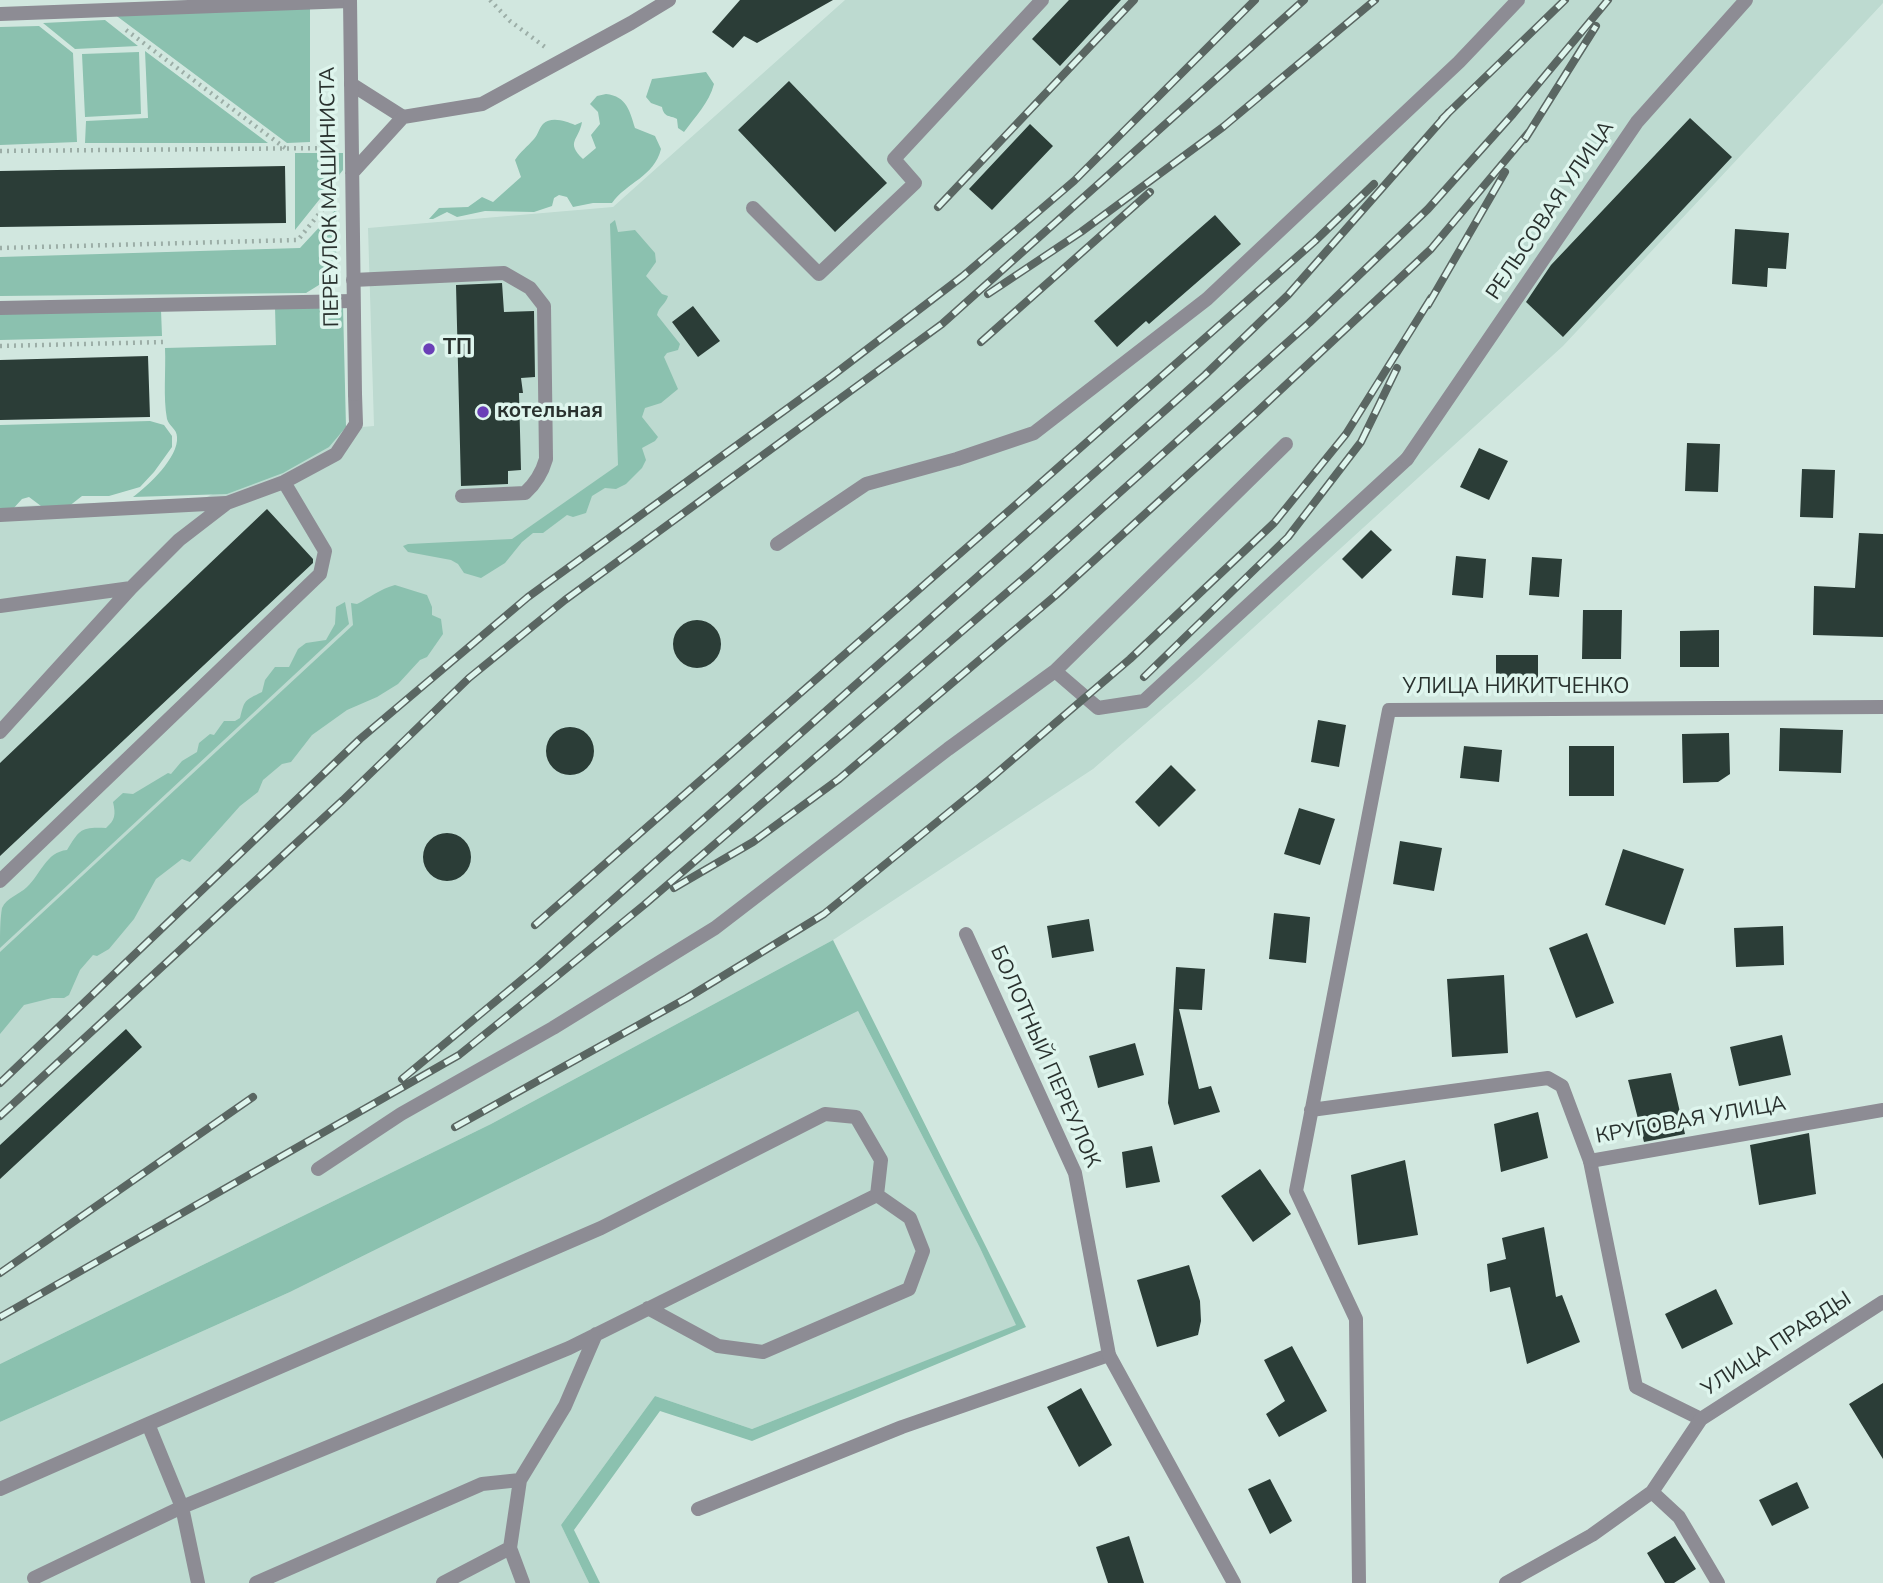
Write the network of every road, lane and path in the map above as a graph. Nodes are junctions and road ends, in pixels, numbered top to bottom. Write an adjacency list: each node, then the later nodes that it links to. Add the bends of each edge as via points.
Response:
1 (490, 0): 9 (path, via 516,26)
2 (669, 0): 9 (street)
3 (1042, 0): 16 (street, via 894,159 915,183 819,274)
4 (1518, 0): 28 (street, via 1459,62 1207,299 1034,433 866,484)
5 (1746, 0): 31 (street, РЕЛЬСОВАЯ УЛИЦА, via 1637,121 1407,459 1144,701 1098,708)
6 (350, 1): 7 (street); 10 (street, ПЕРЕУЛОК МАШИНИСТА)
7 (99, 10): 8 (street); 13 (path)
8 (0, 14)
9 (563, 59): 11 (street, via 482,104)
10 (351, 84): 11 (street); 12 (street, ПЕРЕУЛОК МАШИНИСТА)
11 (403, 117): 15 (street)
12 (352, 147): 13 (path); 15 (street, ПЕРЕУЛОК МАШИНИСТА)
13 (285, 148): 14 (path)
14 (0, 150)
15 (352, 173): 17 (path, via 298,240); 18 (street, ПЕРЕУЛОК МАШИНИСТА)
16 (753, 208)
17 (0, 248)
18 (353, 280): 19 (street, ПЕРЕУЛОК МАШИНИСТА); 25 (street, via 504,273 530,288 544,306 544,468 525,494)
19 (353, 301): 20 (street); 24 (street, ПЕРЕУЛОК МАШИНИСТА, via 356,425 336,454)
20 (0, 308)
21 (164, 342): 22 (path)
22 (0, 346)
23 (1286, 444): 31 (street)
24 (284, 482): 26 (street, ПЕРЕУЛОК МАШИНИСТА); 34 (street, via 325,551 320,574)
25 (462, 496)
26 (227, 503): 27 (street); 29 (street, via 179,540)
27 (0, 515)
28 (777, 544)
29 (131, 588): 30 (street); 33 (street)
30 (0, 606)
31 (1055, 671): 39 (street, via 715,928 401,1114)
32 (1883, 707): 36 (street, УЛИЦА НИКИТЧЕНКО, via 1389,710)
33 (3, 725)
34 (0, 881)
35 (967, 934): 44 (street, БОЛОТНЫЙ ПЕРЕУЛОК, via 1075,1174)
36 (1311, 1110): 38 (street, КРУГОВАЯ УЛИЦА, via 1548,1077 1562,1086); 59 (street, via 1296,1191 1356,1319)
37 (1883, 1110): 38 (street, КРУГОВАЯ УЛИЦА)
38 (1590, 1161): 45 (street, via 1636,1387)
39 (318, 1169)
40 (877, 1195): 42 (street); 42 (street, via 910,1218 923,1251 909,1289 763,1352 718,1346); 46 (street, via 881,1160 856,1117 825,1114 601,1228)
41 (1883, 1302): 45 (street, УЛИЦА ПРАВДЫ)
42 (648, 1308): 43 (street)
43 (596, 1334): 47 (street, via 565,1406); 50 (street)
44 (1109, 1355): 51 (street, via 902,1427); 58 (street, БОЛОТНЫЙ ПЕРЕУЛОК)
45 (1701, 1419): 49 (street, УЛИЦА ПРАВДЫ)
46 (148, 1424): 48 (street); 50 (street)
47 (520, 1480): 52 (street); 55 (street, via 482,1484)
48 (0, 1489)
49 (1652, 1492): 60 (street, УЛИЦА ПРАВДЫ, via 1592,1535); 61 (street, via 1679,1517)
50 (182, 1507): 53 (street); 54 (street)
51 (698, 1509)
52 (510, 1548): 56 (street); 57 (street)
53 (34, 1578)
54 (198, 1583)
55 (256, 1583)
56 (443, 1583)
57 (523, 1583)
58 (1234, 1583)
59 (1359, 1583)
60 (1506, 1583)
61 (1718, 1583)

